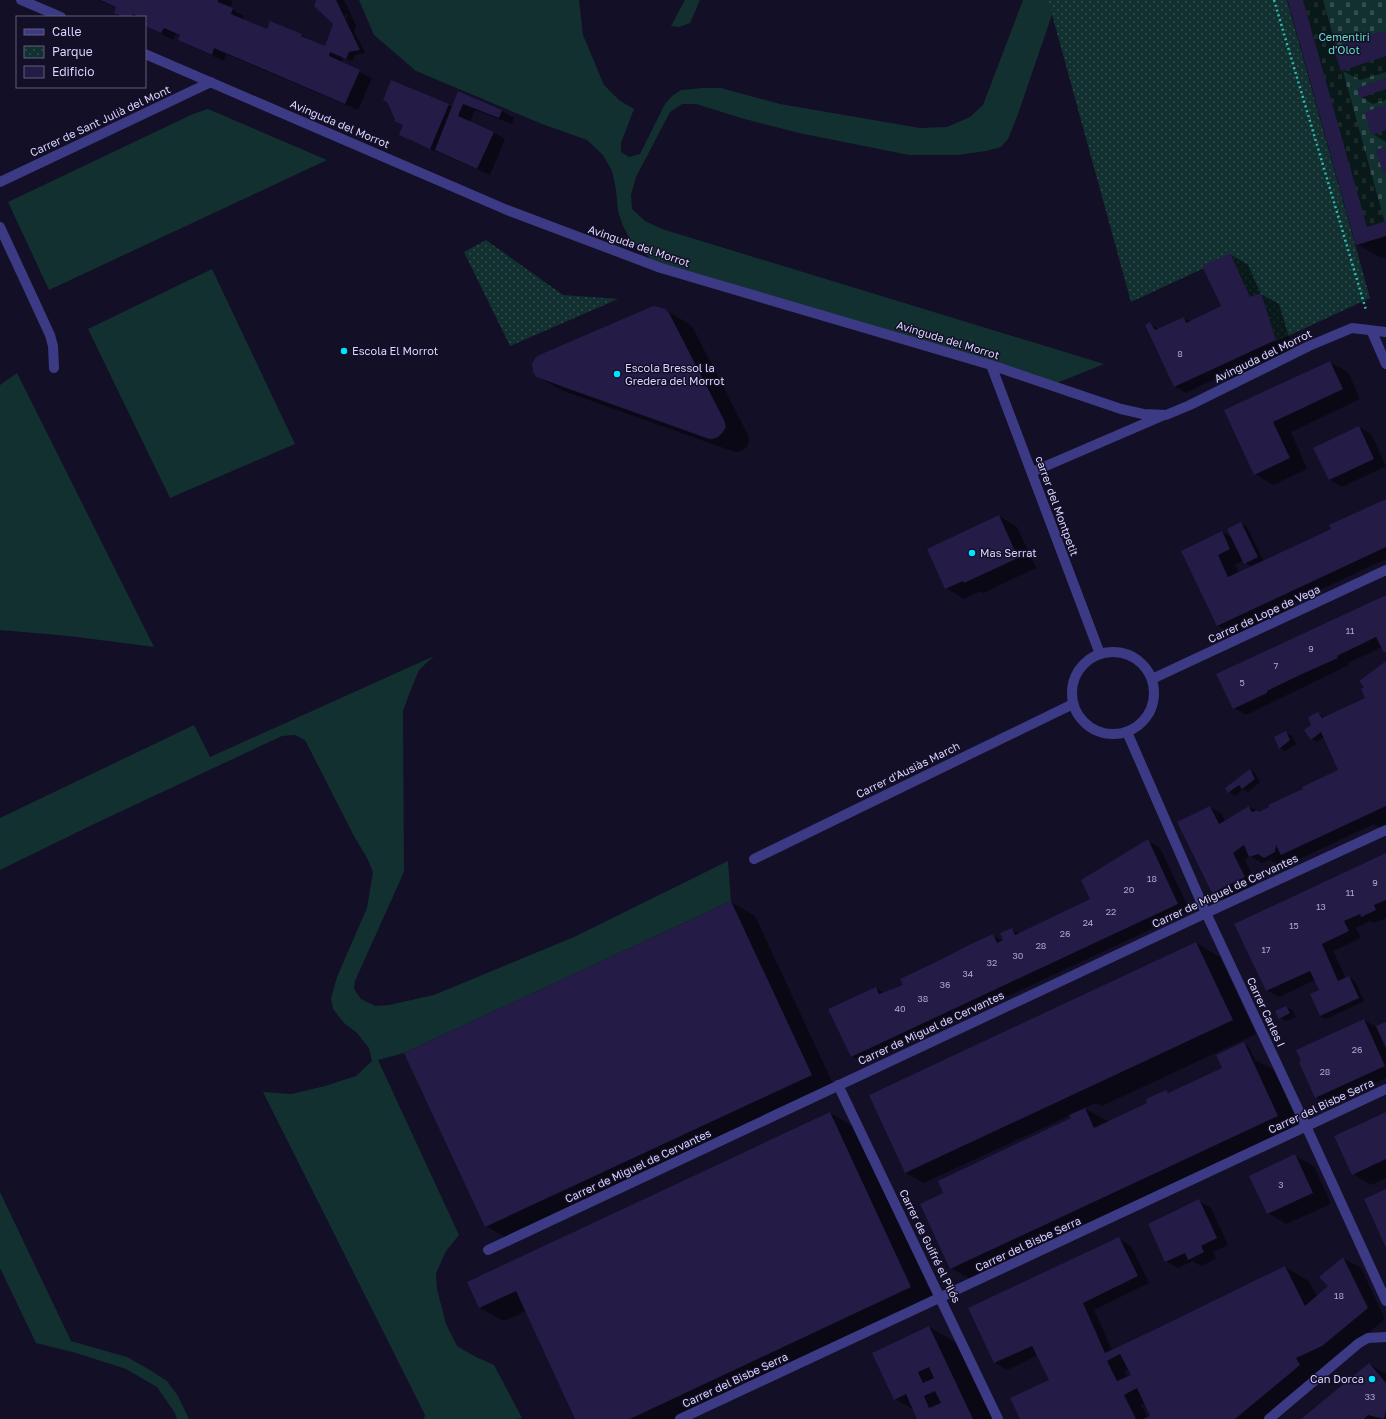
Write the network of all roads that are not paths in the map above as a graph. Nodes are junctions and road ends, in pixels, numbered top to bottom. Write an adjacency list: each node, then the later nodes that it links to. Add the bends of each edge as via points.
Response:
1 (21, 0): 2 (street)
2 (59, 16)
3 (146, 54): 4 (street, Avinguda del Morrot)
4 (211, 82): 5 (street, Carrer de Sant Julià del Mont); 10 (street, Avinguda del Morrot, via 507,210 661,268)
5 (0, 182)
6 (0, 227): 11 (street, via 50,335)
7 (1372, 332): 8 (street, Avinguda del Morrot); 9 (street); 12 (street, Avinguda del Morrot, via 1352,328 1338,333)
8 (1386, 332)
9 (1386, 364)
10 (991, 366): 12 (street, Avinguda del Morrot, via 1121,409 1143,414); 13 (street, carrer del Montpetit)
11 (54, 368)
12 (1166, 415): 13 (street, Avinguda del Morrot)
13 (1032, 472): 15 (street, carrer del Montpetit)
14 (1386, 570): 16 (street, Carrer de Lope de Vega)
15 (1100, 654): 16 (street, via 1113,652 1131,656 1146,668); 17 (street, via 1089,660 1077,674 1072,692)
16 (1152, 679): 18 (street, via 1155,692 1148,716 1139,726)
17 (1073, 704): 18 (street, via 1079,717 1088,727 1100,733 1114,735); 20 (street, Carrer d'Ausiàs March)
18 (1127, 732): 21 (street, Carrer Carles I)
19 (1386, 830): 21 (street, Carrer de Miguel de Cervantes)
20 (754, 859)
21 (1206, 913): 22 (street, Carrer de Miguel de Cervantes); 24 (street, Carrer Carles I)
22 (838, 1084): 25 (street, Carrer de Miguel de Cervantes); 26 (street, Carrer de Guifré el Pilós)
23 (1386, 1089): 24 (street, Carrer del Bisbe Serra)
24 (1306, 1126): 26 (street, Carrer del Bisbe Serra); 27 (street, Carrer Carles I)
25 (488, 1250)
26 (941, 1298): 29 (street, Carrer del Bisbe Serra); 30 (street, Carrer de Guifré el Pilós)
27 (1386, 1301)
28 (1386, 1337): 31 (street, via 1368,1338 1359,1343)
29 (680, 1419)
30 (998, 1419)
31 (1269, 1419)

